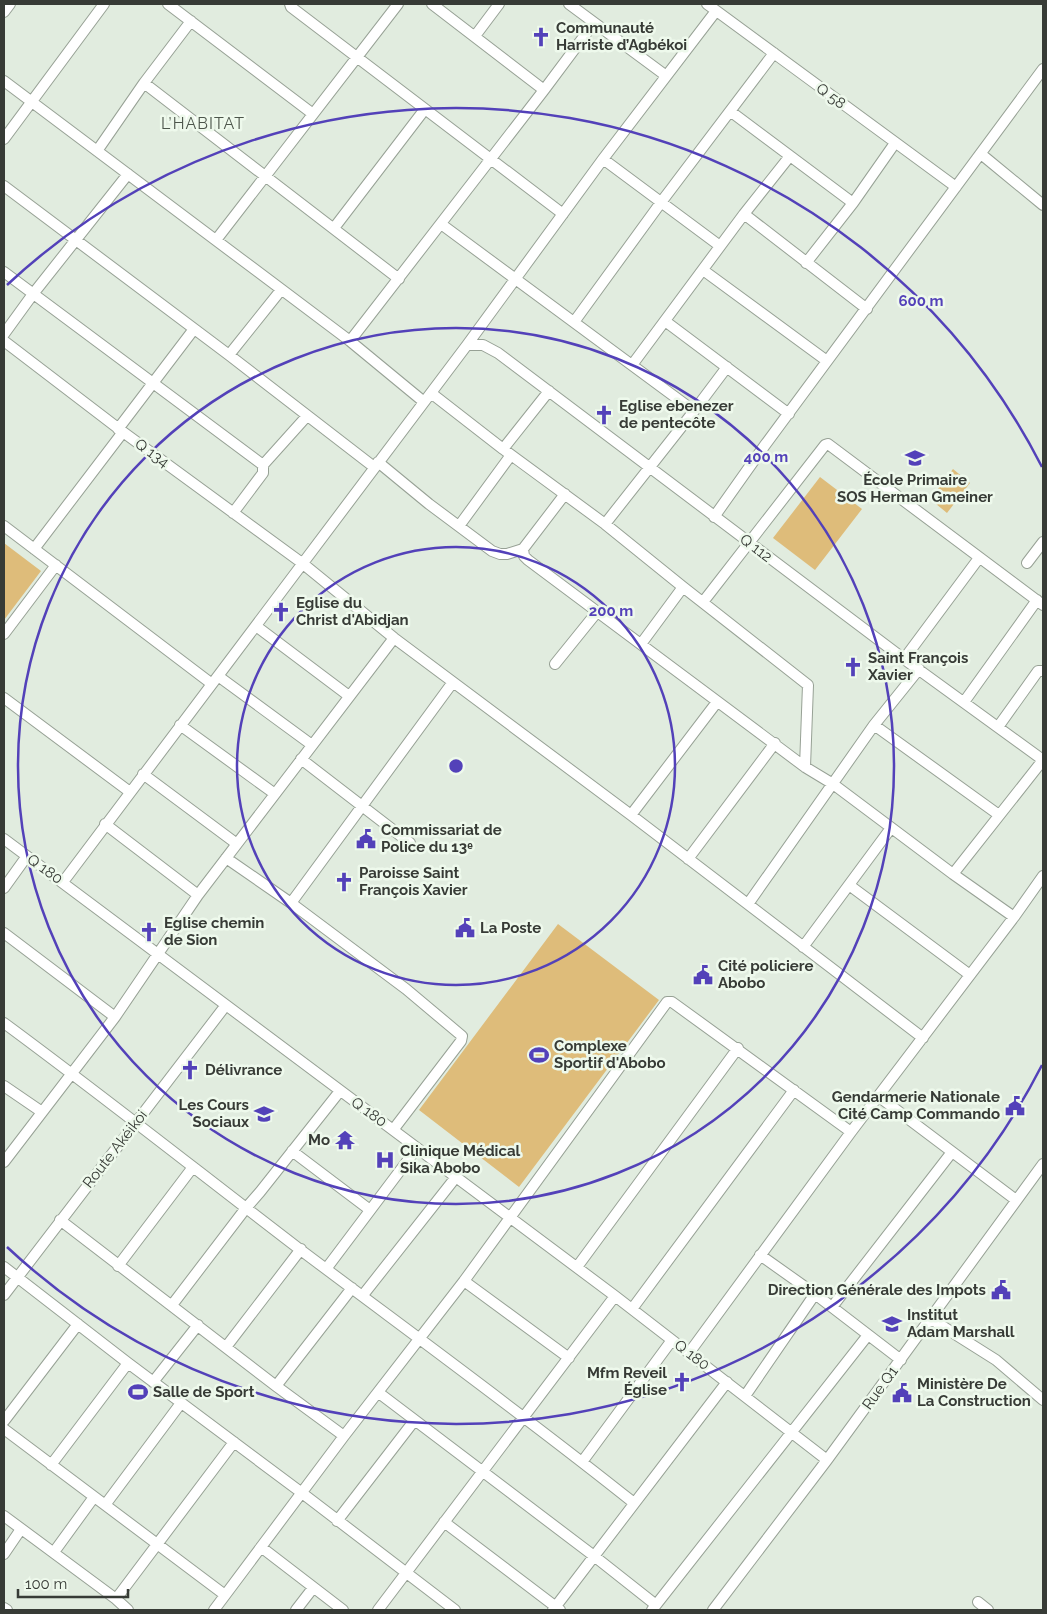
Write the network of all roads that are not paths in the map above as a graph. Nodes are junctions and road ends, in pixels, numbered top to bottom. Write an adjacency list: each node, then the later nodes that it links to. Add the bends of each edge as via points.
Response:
1 (10, 4): 11 (street)
2 (104, 4): 22 (street)
3 (168, 4): 12 (street)
4 (290, 4): 16 (street)
5 (398, 4): 16 (street)
6 (432, 4): 14 (street)
7 (499, 4): 14 (street)
8 (569, 4): 13 (street)
9 (707, 4): 10 (street, Q 58)
10 (716, 10): 15 (street, Q 58); 18 (street)
11 (4, 12)
12 (190, 21): 20 (street); 25 (street)
13 (594, 23): 18 (street); 21 (street)
14 (475, 36): 21 (street)
15 (774, 53): 24 (street); 27 (street, Q 58)
16 (357, 58): 23 (street); 25 (street)
17 (1043, 68): 29 (street)
18 (665, 75): 32 (street)
19 (4, 81): 22 (street)
20 (144, 83): 28 (street); 34 (street)
21 (544, 90): 31 (street)
22 (32, 102): 26 (street); 28 (street)
23 (425, 109): 31 (street); 43 (street)
24 (730, 111): 30 (street); 37 (street)
25 (313, 114): 34 (street)
26 (4, 139)
27 (895, 143): 36 (street, Q 58); 38 (street)
28 (97, 151): 33 (street)
29 (981, 154): 36 (street); 39 (street)
30 (790, 156): 38 (street); 41 (street)
31 (490, 158): 40 (street); 42 (street)
32 (603, 159): 37 (street); 40 (street)
33 (128, 174): 44 (street); 45 (street)
34 (266, 176): 43 (street); 44 (street)
35 (4, 186): 45 (street)
36 (956, 188): 54 (street)
37 (662, 201): 46 (street); 56 (street)
38 (853, 203): 47 (street)
39 (1043, 205)
40 (563, 214): 51 (street)
41 (744, 214): 46 (street); 47 (street)
42 (441, 224): 50 (street); 51 (street)
43 (334, 228): 50 (street)
44 (216, 240): 52 (street)
45 (76, 241): 53 (street); 57 (street)
46 (720, 246): 48 (street)
47 (806, 263): 54 (street)
48 (703, 270): 55 (street); 63 (street)
49 (4, 272): 53 (street)
50 (399, 279): 60 (street)
51 (515, 280): 56 (street); 61 (street)
52 (281, 290): 60 (street); 62 (street)
53 (33, 294): 58 (street); 66 (street)
54 (867, 309): 63 (street)
55 (665, 321): 64 (street); 65 (street)
56 (574, 322): 64 (street)
57 (194, 329): 62 (street); 66 (street)
58 (4, 334)
59 (4, 341): 73 (street, Q 134)
60 (350, 341): 69 (street)
61 (467, 345): 67 (street, Q 112, via 491,349); 68 (street)
62 (229, 355): 72 (street)
63 (827, 361): 71 (street)
64 (632, 365): 70 (street)
65 (727, 367): 70 (street); 71 (street)
66 (153, 383): 73 (street); 76 (street)
67 (549, 391): 74 (street); 77 (street, Q 112)
68 (431, 393): 69 (street); 74 (street)
69 (424, 402): 75 (street)
70 (694, 411): 77 (street)
71 (789, 414): 80 (street)
72 (307, 416): 75 (street); 76 (street)
73 (121, 430): 79 (street, Q 134); 86 (street)
74 (507, 452): 78 (street); 83 (street)
75 (376, 465): 83 (street); 89 (street)
76 (264, 466): 79 (street, via 263,473)
77 (649, 467): 80 (street, Q 112); 81 (street)
78 (565, 494): 81 (street); 87 (street)
79 (233, 513): 89 (street, Q 134)
80 (714, 517): 85 (street, Q 112)
81 (605, 524): 92 (street)
82 (4, 526): 86 (street)
83 (458, 526): 87 (street, via 500,554)
84 (1043, 542): 90 (street)
85 (749, 543): 88 (street, via 828,444); 93 (street); 100 (street, Q 112)
86 (34, 549): 91 (street)
87 (523, 549): 95 (street, via 528,560)
88 (979, 558): 94 (street); 100 (street)
89 (302, 563): 96 (street); 98 (street, Q 134)
90 (1027, 563)
91 (56, 565): 97 (street); 104 (street)
92 (683, 587): 93 (street); 99 (street)
93 (704, 602): 117 (street, via 808,685)
94 (1040, 603): 109 (street)
95 (597, 612): 99 (street); 101 (street)
96 (256, 626): 104 (street); 106 (street)
97 (4, 634)
98 (394, 638): 105 (street, Q 134); 106 (street)
99 (640, 644): 108 (street)
100 (904, 659): 102 (street, Q 112)
101 (555, 664)
102 (919, 670): 109 (street, Q 112); 111 (street)
103 (1043, 671): 112 (street, via 1038,671)
104 (215, 680): 110 (street); 114 (street)
105 (453, 682): 122 (street); 123 (street, Q 134)
106 (349, 696): 114 (street)
107 (4, 698): 120 (street)
108 (718, 702): 113 (street); 123 (street)
109 (964, 702): 112 (street, Q 112)
110 (180, 725): 118 (street); 121 (street)
111 (874, 725): 119 (street); 124 (street)
112 (998, 727): 116 (street, Q 112)
113 (775, 743): 117 (street); 132 (street)
114 (312, 745): 115 (street)
115 (301, 759): 121 (street); 122 (street)
116 (1043, 760): 124 (street)
117 (805, 767): 119 (street)
118 (143, 774): 120 (street); 129 (street)
119 (833, 784): 126 (street); 140 (street)
120 (130, 792): 125 (street)
121 (276, 794): 129 (street)
122 (362, 807): 128 (street); 139 (street)
123 (631, 815): 132 (street, Q 134)
124 (998, 815): 133 (street)
125 (105, 824): 135 (street); 138 (street)
126 (891, 828): 133 (street); 136 (street)
127 (4, 839): 130 (street, Q 180)
128 (410, 843)
129 (237, 844): 131 (street)
130 (27, 856): 135 (street, Q 180); 137 (street)
131 (226, 858): 138 (street); 139 (street)
132 (688, 859): 140 (street, Q 134)
133 (953, 874): 141 (street)
134 (1043, 876): 141 (street)
135 (62, 882): 144 (street, Q 180)
136 (849, 885): 143 (street); 145 (street)
137 (4, 888)
138 (198, 896): 144 (street)
139 (291, 903): 158 (street, via 406,989 462,1036)
140 (748, 904): 143 (street, Q 134)
141 (1014, 917): 145 (street)
142 (4, 933): 147 (street)
143 (803, 947): 149 (street, Q 134)
144 (158, 954): 146 (street, Q 180); 147 (street)
145 (970, 975): 149 (street)
146 (226, 1004): 154 (street, Q 180); 157 (street, Route Akéikoi)
147 (115, 1017): 151 (street)
148 (4, 1023): 151 (street)
149 (923, 1038): 155 (street)
150 (738, 1048): 153 (street); 170 (street, via 672,1002 667,1002); 176 (street)
151 (72, 1073): 156 (street); 157 (street)
152 (4, 1086): 156 (street)
153 (794, 1090): 159 (street); 187 (street)
154 (340, 1091): 158 (street, Q 180); 161 (street)
155 (878, 1096): 159 (street); 162 (street)
156 (42, 1112): 163 (street)
157 (136, 1123): 165 (street); 171 (street, Route Akéikoi)
158 (393, 1130): 160 (street, Q 180)
159 (851, 1132): 173 (street)
160 (417, 1148): 166 (street, Q 180); 169 (street)
161 (292, 1151): 168 (street); 169 (street)
162 (952, 1152): 167 (street); 186 (street)
163 (4, 1162)
164 (1043, 1164): 167 (street, Rue Q1)
165 (193, 1167): 168 (street); 174 (street)
166 (456, 1177): 170 (street, Q 180); 183 (street)
167 (1016, 1200): 188 (street, Rue Q1)
168 (246, 1208): 172 (street); 185 (street)
169 (370, 1210): 177 (street)
170 (511, 1218): 176 (street, Q 180); 179 (street)
171 (60, 1220): 174 (street); 178 (street, Route Akéikoi)
172 (300, 1249): 177 (street); 194 (street)
173 (760, 1255): 181 (street); 195 (street)
174 (118, 1266): 185 (street)
175 (4, 1267): 178 (street)
176 (576, 1267): 184 (street, Q 180)
177 (326, 1269): 180 (street)
178 (17, 1277): 182 (street, Route Akéikoi); 189 (street)
179 (464, 1281): 192 (street); 196 (street)
180 (352, 1288): 183 (street); 201 (street)
181 (815, 1294): 186 (street); 203 (street)
182 (4, 1295)
183 (362, 1296): 192 (street)
184 (615, 1296): 187 (street, Q 180); 196 (street)
185 (172, 1305): 190 (street)
186 (832, 1307): 191 (street)
187 (632, 1309): 193 (street, Q 180)
188 (930, 1318): 197 (street, Rue Q1); 204 (street, via 996,1360)
189 (78, 1324): 198 (street); 207 (street)
190 (198, 1325): 194 (street); 199 (street)
191 (868, 1335): 197 (street); 210 (street)
192 (420, 1338): 202 (street); 206 (street)
193 (672, 1340): 195 (street, Q 180); 214 (street)
194 (226, 1347): 201 (street)
195 (690, 1353): 200 (street, Q 180)
196 (568, 1358): 206 (street)
197 (901, 1360): 213 (street, Rue Q1)
198 (128, 1363): 199 (street); 215 (street)
199 (153, 1382): 205 (street)
200 (727, 1382): 203 (street, Q 180); 219 (street)
201 (276, 1386): 211 (street)
202 (379, 1393): 208 (street); 211 (street)
203 (745, 1396): 210 (street, Q 180)
204 (1043, 1400)
205 (182, 1403): 212 (street); 220 (street)
206 (524, 1416): 214 (street); 216 (street)
207 (4, 1421)
208 (414, 1421): 216 (street); 222 (street)
209 (4, 1430): 215 (street)
210 (792, 1432): 213 (street, Q 180); 236 (street)
211 (344, 1436): 217 (street)
212 (234, 1442): 217 (street); 225 (street)
213 (827, 1460): 244 (street, Rue Q1)
214 (582, 1462): 219 (street)
215 (51, 1465): 218 (street)
216 (482, 1472): 223 (street); 229 (street)
217 (302, 1493): 222 (street); 226 (street)
218 (94, 1497): 220 (street); 227 (street)
219 (634, 1503): 229 (street)
220 (105, 1505): 225 (street)
221 (4, 1516): 224 (street)
222 (337, 1521): 230 (street)
223 (444, 1522): 230 (street); 237 (street)
224 (22, 1528): 227 (street); 228 (street)
225 (158, 1545): 232 (street); 234 (street)
226 (261, 1548): 231 (street); 232 (street)
227 (54, 1552): 234 (street)
228 (4, 1554)
229 (594, 1556): 236 (street); 237 (street)
230 (406, 1573): 242 (street); 243 (street)
231 (313, 1588): 240 (street); 241 (street)
232 (225, 1595): 239 (street)
233 (978, 1602): 245 (street)
234 (121, 1606)
235 (4, 1608): 238 (street)
236 (654, 1608)
237 (556, 1609)
238 (7, 1610)
239 (214, 1610)
240 (296, 1610)
241 (343, 1610)
242 (378, 1610)
243 (456, 1610)
244 (713, 1610)
245 (988, 1610)

